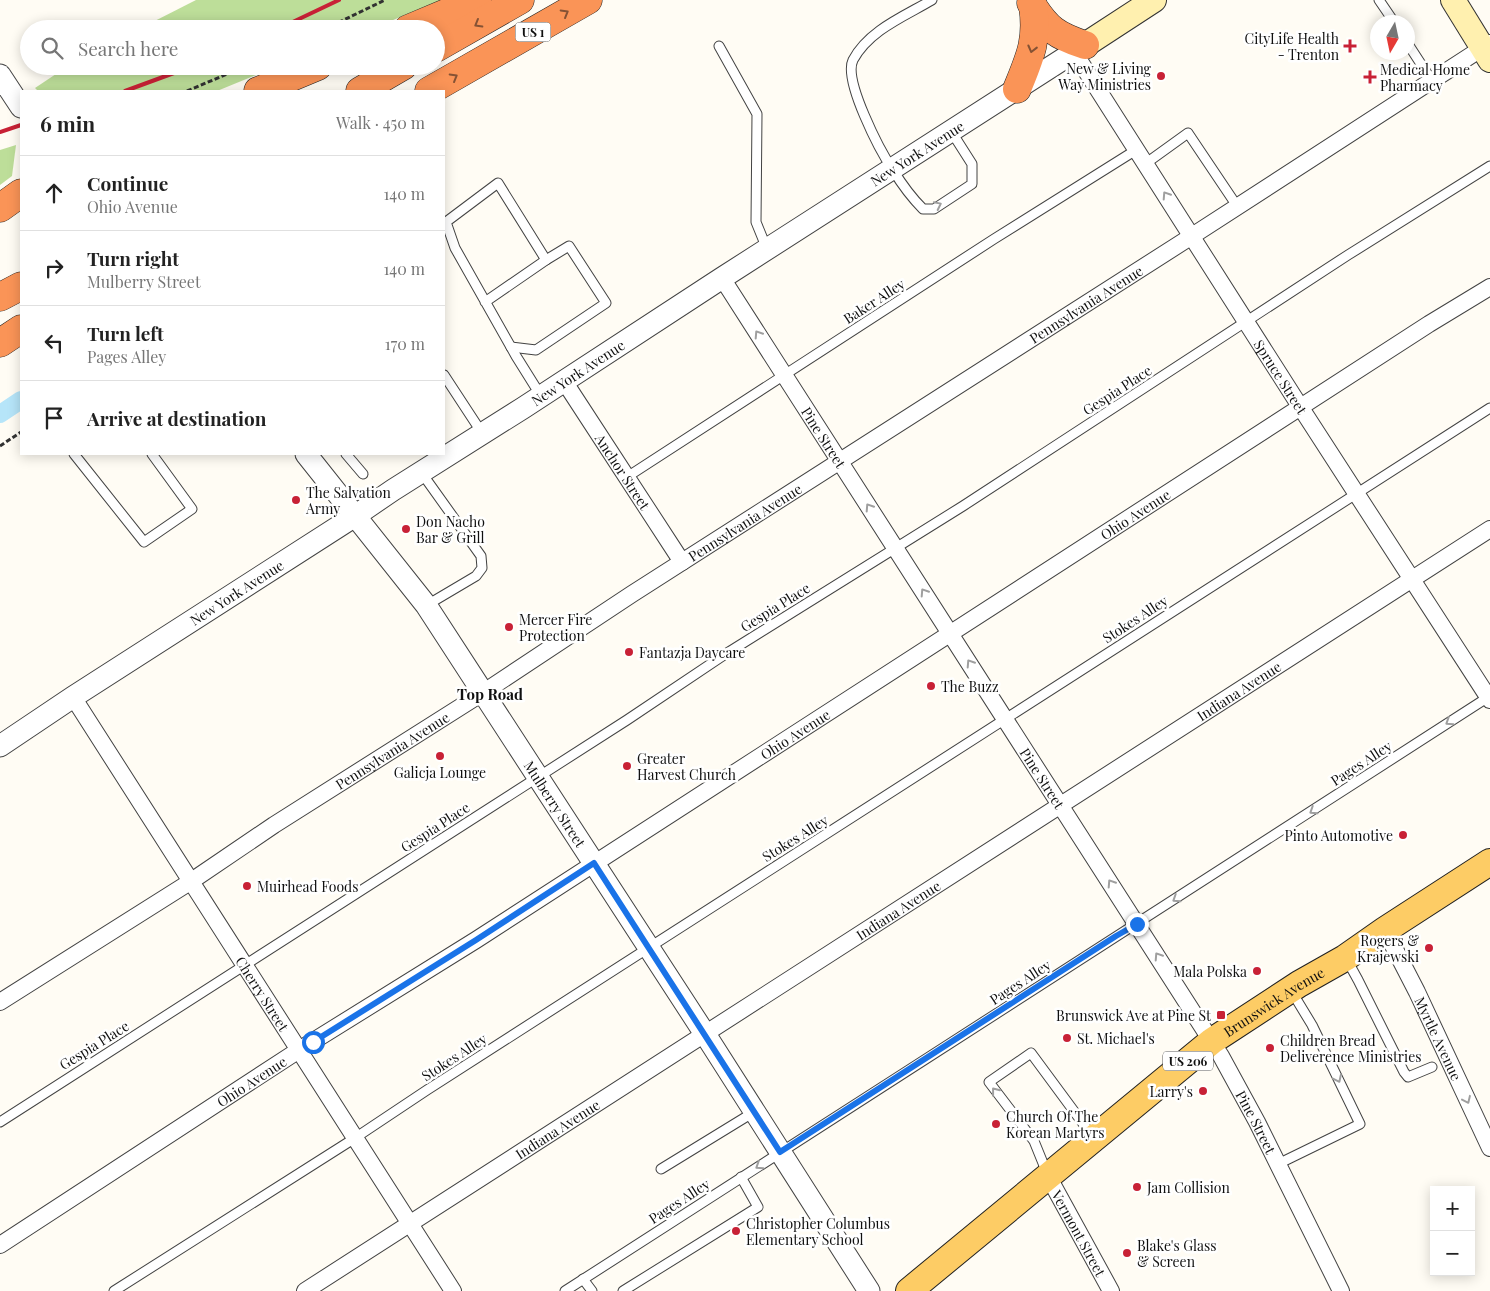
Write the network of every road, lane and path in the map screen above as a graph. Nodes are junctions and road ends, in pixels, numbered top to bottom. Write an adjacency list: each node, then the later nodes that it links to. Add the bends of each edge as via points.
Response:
1 (384, 0): 11 (path)
2 (477, 0): 12 (highway)
3 (520, 0): 13 (highway, US 1, one-way to 13)
4 (588, 0): 27 (highway, US 1, one-way to 4)
5 (932, 0): 33 (lane, via 876,33 860,48 852,62 854,89)
6 (1154, 0): 15 (main road, New York Avenue)
7 (1379, 0): 10 (lane)
8 (1453, 0): 16 (main road)
9 (1031, 3): 15 (highway, via 1050,29); 23 (highway, one-way to 23, via 1034,43)
10 (1389, 15)
11 (343, 20)
12 (429, 20)
13 (445, 43)
14 (719, 46): 38 (lane, via 756,114 756,222)
15 (1079, 49): 23 (street, New York Avenue); 30 (street, Spruce Street)
16 (1487, 50): 22 (street, Pennsylvania Avenue)
17 (1415, 54): 22 (lane)
18 (0, 75): 28 (street)
19 (225, 75): 24 (path)
20 (296, 75): 25 (highway)
21 (388, 75): 26 (highway)
22 (1432, 80): 35 (street, Pennsylvania Avenue)
23 (1017, 89): 29 (street, New York Avenue)
24 (189, 90)
25 (260, 90)
26 (362, 90)
27 (432, 90)
28 (20, 105)
29 (951, 131): 33 (street, New York Avenue); 33 (lane, one-way to 29, via 923,209 934,209 962,191 972,184 972,164)
30 (1136, 150): 31 (street, Spruce Street); 51 (lane, Baker Alley)
31 (1145, 164): 35 (lane, via 1188,134); 37 (street, Spruce Street, one-way to 31)
32 (1490, 166): 46 (lane, Gespia Place)
33 (892, 169): 38 (street, New York Avenue)
34 (20, 194): 36 (highway)
35 (1237, 206): 37 (street, Pennsylvania Avenue)
36 (0, 208)
37 (1192, 236): 46 (street, Spruce Street); 64 (street, Pennsylvania Avenue)
38 (767, 249): 40 (street, New York Avenue)
39 (546, 260): 44 (lane); 44 (lane, via 498,183 446,222 455,248); 50 (lane, via 569,246 606,303 536,350)
40 (722, 278): 51 (street, Pine Street, one-way to 40); 53 (street, New York Avenue)
41 (20, 287): 43 (highway)
42 (1490, 287): 55 (street, Ohio Avenue)
43 (0, 297)
44 (485, 302): 50 (lane)
45 (20, 322): 48 (highway)
46 (1246, 322): 55 (street, Spruce Street); 71 (lane, Gespia Place)
47 (20, 330): 49 (highway)
48 (0, 331)
49 (0, 343)
50 (511, 347): 54 (lane)
51 (785, 375): 64 (street, Pine Street); 67 (lane, Baker Alley)
52 (445, 377): 58 (lane)
53 (564, 381): 54 (street, New York Avenue); 67 (street, Anchor Street)
54 (541, 396): 58 (street, New York Avenue)
55 (1301, 408): 68 (street, Spruce Street); 75 (street, Ohio Avenue)
56 (1490, 408): 68 (lane, Stokes Alley)
57 (20, 433): 59 (path)
58 (482, 434): 65 (street, New York Avenue)
59 (0, 446)
60 (75, 455): 61 (lane, via 144,542 192,509)
61 (153, 455)
62 (307, 455): 69 (street, Mulberry Street)
63 (347, 455): 66 (lane)
64 (840, 461): 71 (street, Pine Street, one-way to 64); 72 (street, Pennsylvania Avenue)
65 (421, 472): 69 (street, New York Avenue); 74 (lane, via 481,556 482,568 476,576)
66 (363, 474)
67 (627, 477): 72 (street, Anchor Street)
68 (1357, 494): 73 (street, Spruce Street); 79 (lane, Stokes Alley)
69 (355, 516): 74 (street, Mulberry Street); 77 (street, New York Avenue)
70 (1490, 530): 73 (street, Indiana Avenue)
71 (896, 548): 75 (street, Pine Street, one-way to 71); 81 (lane, Gespia Place)
72 (682, 562): 76 (street, Pennsylvania Avenue)
73 (1412, 580): 78 (street, Spruce Street); 82 (street, Indiana Avenue)
74 (426, 605): 76 (street, Mulberry Street)
75 (950, 633): 79 (street, Pine Street, one-way to 75); 84 (street, Ohio Avenue)
76 (484, 692): 81 (street, Mulberry Street); 85 (street, Pennsylvania Avenue)
77 (73, 697): 80 (street, New York Avenue); 85 (street, Cherry Street)
78 (1489, 698): 86 (lane, Pages Alley, one-way to 86)
79 (1006, 719): 82 (street, Pine Street); 88 (lane, Stokes Alley)
80 (0, 746)
81 (538, 777): 84 (street, Mulberry Street); 90 (lane, Gespia Place)
82 (1062, 805): 86 (street, Pine Street, one-way to 82); 93 (street, Indiana Avenue)
83 (1490, 862): 87 (main road, Brunswick Avenue / US 206)
84 (594, 863): 88 (street, Mulberry Street); 95 (street, Ohio Avenue)
85 (190, 882): 90 (street, Cherry Street); 92 (street, Pennsylvania Avenue)
86 (1137, 924): 94 (street, Pine Street, one-way to 86); 102 (lane, Pages Alley)
87 (1385, 930): 89 (main road, Brunswick Avenue / US 206); 101 (street, Myrtle Avenue, one-way to 101)
88 (649, 948): 93 (street, Mulberry Street); 99 (lane, Stokes Alley)
89 (1345, 958): 91 (main road, Brunswick Avenue / US 206); 96 (lane, via 1408,1078)
90 (246, 965): 95 (street, Cherry Street); 98 (lane, Gespia Place)
91 (1291, 990): 94 (main road, Brunswick Avenue / US 206); 103 (lane, one-way to 103, via 1312,1025 1360,1124)
92 (0, 1002)
93 (705, 1034): 97 (street, Mulberry Street); 107 (street, Indiana Avenue)
94 (1212, 1041): 100 (main road, Brunswick Avenue / US 206); 103 (street, Pine Street)
95 (299, 1050): 99 (street, Cherry Street); 108 (street, Ohio Avenue)
96 (1432, 1067)
97 (754, 1112): 102 (street, Mulberry Street); 104 (lane)
98 (0, 1122)
99 (355, 1138): 107 (street, Cherry Street); 110 (lane, Stokes Alley)
100 (1094, 1139): 105 (main road, Brunswick Avenue / US 206); 105 (lane, one-way to 100, via 1034,1141 989,1082 1031,1053)
101 (1490, 1148)
102 (780, 1152): 106 (lane, Pages Alley, one-way to 106); 116 (street, Mulberry Street)
103 (1278, 1164): 119 (street, Pine Street)
104 (661, 1169)
105 (1048, 1176): 117 (main road, Brunswick Avenue / US 206); 118 (street, Vermont Street)
106 (741, 1177): 109 (lane, Pages Alley); 115 (lane, via 758,1207)
107 (410, 1224): 111 (street, Indiana Avenue); 112 (street, Cherry Street)
108 (0, 1245)
109 (583, 1279): 113 (lane, Pages Alley); 114 (lane)
110 (114, 1291)
111 (305, 1291)
112 (453, 1291)
113 (565, 1291)
114 (592, 1291)
115 (623, 1291)
116 (869, 1291)
117 (909, 1291)
118 (1111, 1291)
119 (1341, 1291)

